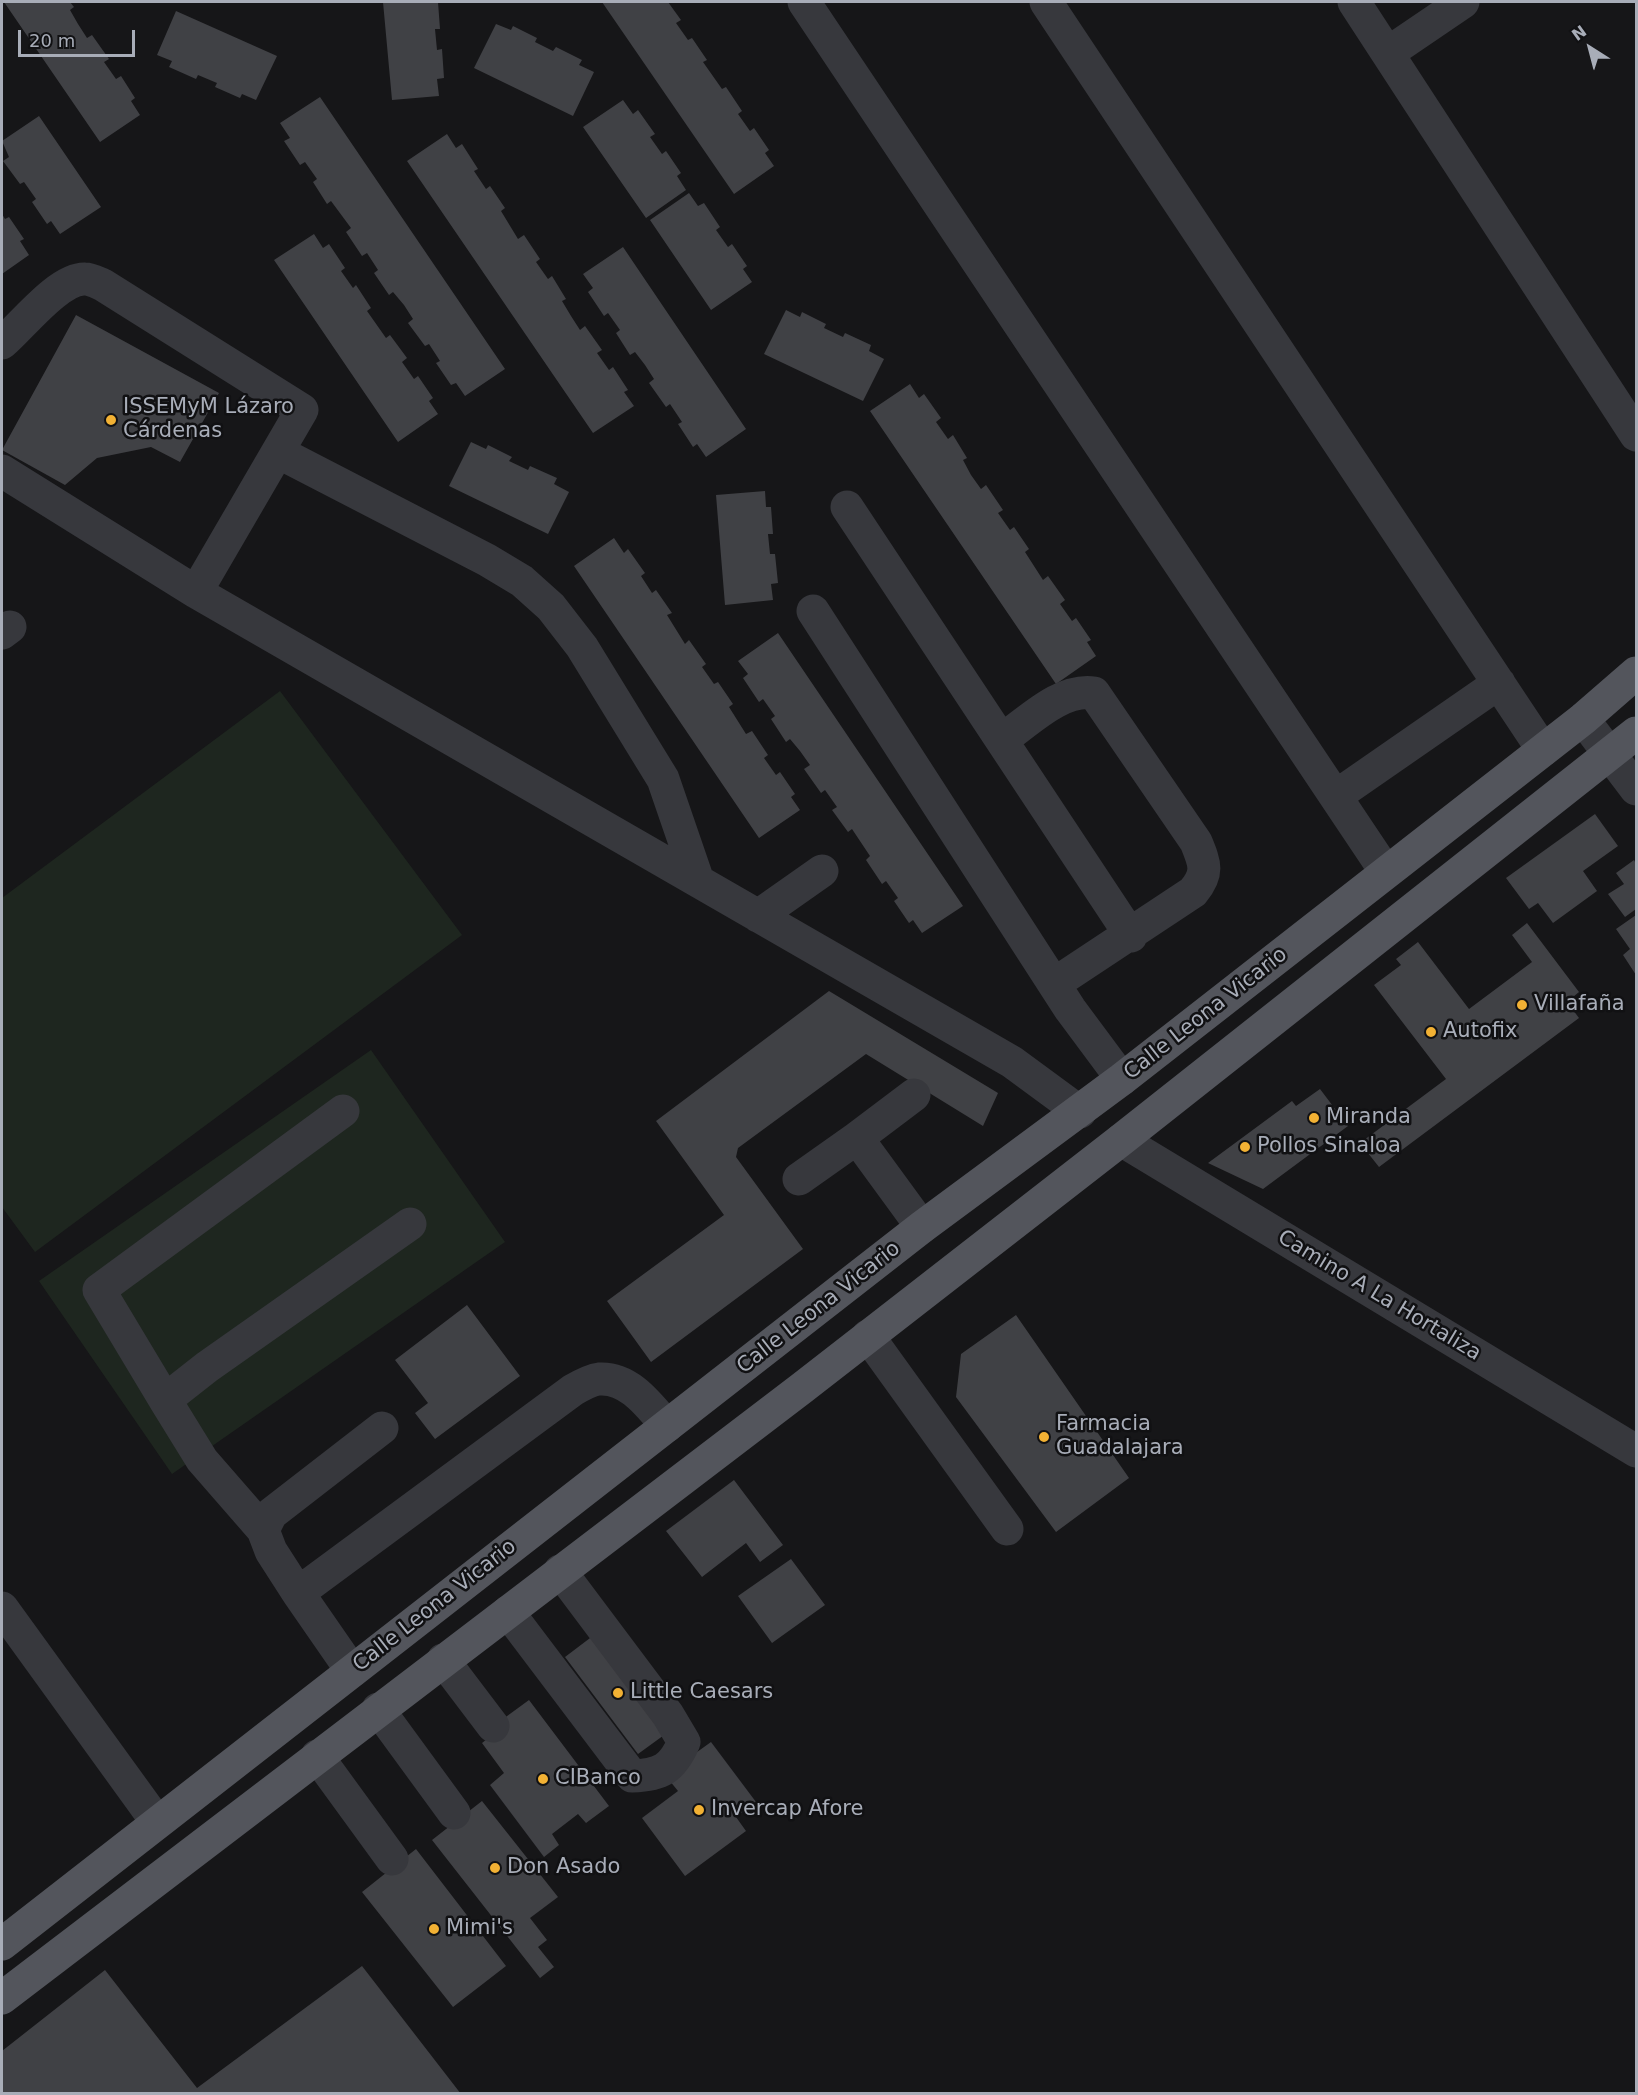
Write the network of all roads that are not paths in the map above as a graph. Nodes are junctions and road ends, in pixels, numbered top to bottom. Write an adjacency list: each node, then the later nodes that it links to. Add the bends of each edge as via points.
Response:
1 (804, 2): 21 (street)
2 (1046, 2): 14 (street)
3 (1354, 2): 5 (street)
4 (1463, 2): 5 (street)
5 (1388, 53): 7 (street)
6 (2, 343): 8 (street, via 68,282 86,279 103,285 302,410)
7 (1636, 435)
8 (278, 452): 11 (street); 24 (street, via 487,560 522,581 551,607 582,647 663,779)
9 (2, 471): 11 (street)
10 (847, 507): 17 (street)
11 (196, 592): 24 (street)
12 (813, 611): 27 (street)
13 (1636, 673): 15 (main road, Calle Leona Vicario)
14 (1499, 683): 18 (street); 21 (street)
15 (1582, 719): 18 (main road, Calle Leona Vicario); 19 (street)
16 (1636, 733): 19 (main road)
17 (1003, 739): 26 (street); 26 (street, via 1060,699 1081,691 1094,693 1196,842 1205,863 1203,880 1193,892)
18 (1543, 750): 23 (main road, Calle Leona Vicario)
19 (1611, 754): 20 (street); 33 (main road)
20 (1636, 789)
21 (1336, 796): 23 (street)
22 (822, 871): 25 (street)
23 (1386, 872): 28 (main road, Calle Leona Vicario)
24 (697, 878): 25 (street)
25 (758, 916): 31 (street, via 1012,1062)
26 (1131, 936): 27 (street)
27 (1054, 984): 28 (street)
28 (1122, 1079): 31 (main road, Calle Leona Vicario)
29 (914, 1095): 32 (street)
30 (343, 1111): 40 (street, via 99,1290)
31 (1080, 1112): 36 (main road, Calle Leona Vicario)
32 (857, 1138): 34 (street); 36 (street)
33 (1121, 1140): 37 (main road); 43 (street, Camino A La Hortaliza)
34 (799, 1179)
35 (410, 1224): 40 (street)
36 (922, 1227): 38 (main road, Calle Leona Vicario)
37 (868, 1336): 39 (main road); 44 (street)
38 (771, 1345): 39 (main road); 41 (main road, Calle Leona Vicario)
39 (802, 1388): 46 (main road)
40 (165, 1400): 45 (street, via 202,1460)
41 (667, 1426): 47 (street, via 641,1397 619,1381 597,1379 573,1390); 51 (main road, Calle Leona Vicario)
42 (382, 1428): 45 (street, via 271,1514)
43 (1636, 1451)
44 (1007, 1529)
45 (263, 1530): 47 (street, via 271,1551)
46 (560, 1571): 49 (main road); 49 (street, via 679,1733 684,1742 676,1760 654,1775 632,1776)
47 (298, 1593): 51 (street)
48 (2, 1608): 56 (street)
49 (508, 1612): 50 (main road)
50 (443, 1660): 52 (main road); 53 (street)
51 (352, 1671): 56 (main road, Calle Leona Vicario)
52 (378, 1709): 54 (main road); 55 (street)
53 (493, 1726)
54 (317, 1756): 57 (street); 59 (main road)
55 (454, 1813)
56 (157, 1822): 58 (main road, Calle Leona Vicario)
57 (392, 1859)
58 (11, 1937): 59 (main road)
59 (47, 1962): 60 (main road)
60 (2, 1998)

